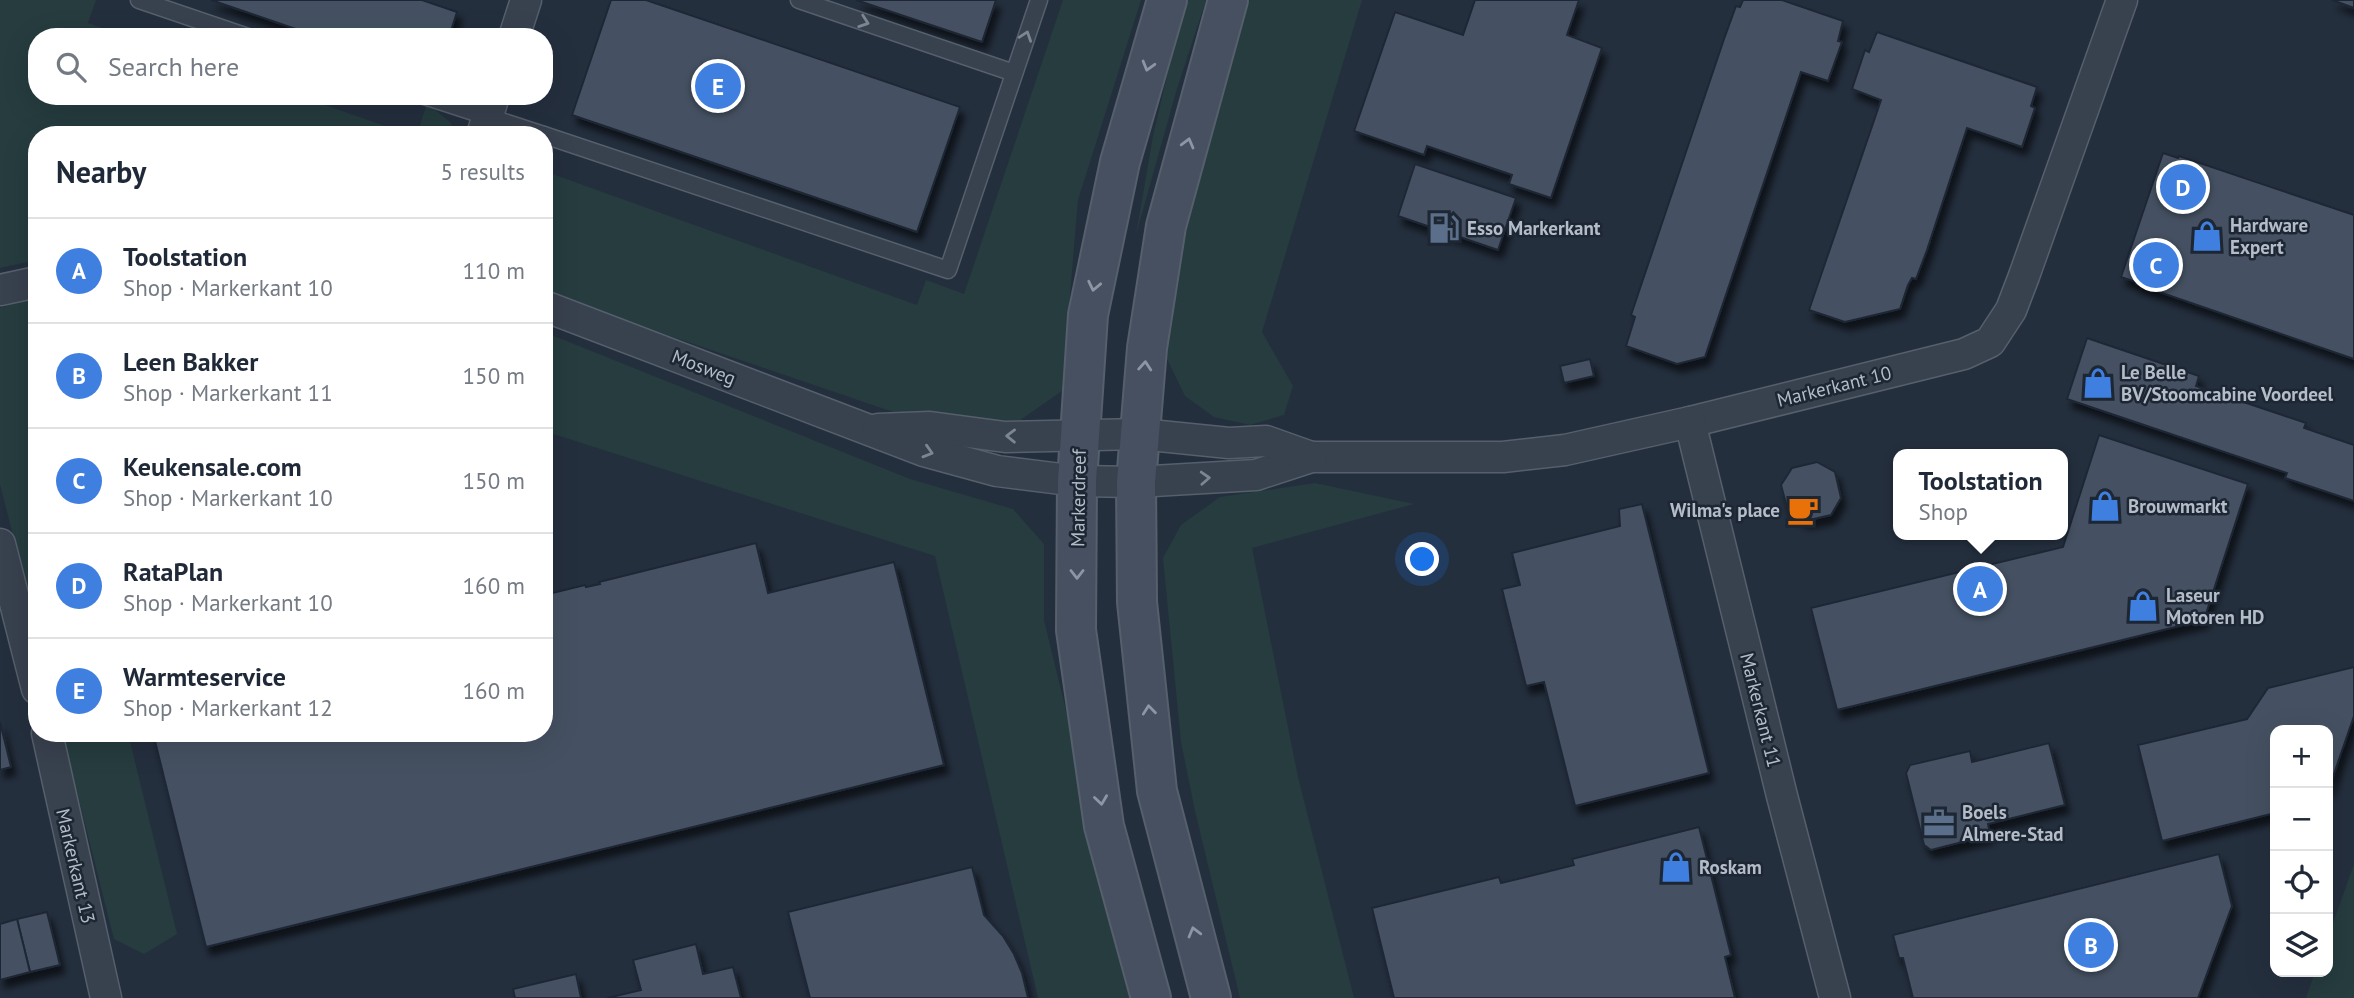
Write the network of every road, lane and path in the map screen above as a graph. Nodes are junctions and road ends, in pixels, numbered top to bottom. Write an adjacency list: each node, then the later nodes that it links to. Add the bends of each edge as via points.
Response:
1 (139, 0): 8 (lane)
2 (526, 0): 9 (street)
3 (799, 0): 10 (lane, one-way to 10)
4 (1039, 0): 10 (lane, one-way to 4)
5 (1167, 0): 21 (main road, Markerdreef, one-way to 21, via 1120,162 1088,315)
6 (1228, 0): 20 (main road, one-way to 6, via 1147,348 1166,226)
7 (2122, 0): 18 (street, Markerkant 10, via 2011,310 1990,342 1964,354)
8 (221, 28)
9 (517, 28)
10 (1014, 73): 14 (lane, via 948,270)
11 (453, 105): 12 (lane)
12 (488, 116): 13 (lane)
13 (517, 126)
14 (553, 138)
15 (28, 284): 16 (street)
16 (0, 290)
17 (553, 309): 19 (street, Mosweg)
18 (1690, 422): 22 (street, Markerkant 10, via 1565,450 1503,457); 31 (street, Markerkant 11)
19 (864, 429): 21 (street, Mosweg, one-way to 19, via 1005,437 930,427); 23 (street, Mosweg, one-way to 23, via 997,471)
20 (1140, 434): 21 (street, Mosweg); 22 (street, Markerkant 10, via 1229,443 1266,441); 24 (main road)
21 (1079, 435): 23 (main road, Markerdreef)
22 (1311, 457): 24 (street, Markerkant 10, one-way to 22, via 1256,475)
23 (1077, 481): 24 (street, Mosweg); 29 (main road, Markerdreef, one-way to 29, via 1076,631 1104,826)
24 (1136, 482): 30 (main road, one-way to 24, via 1157,791 1137,602)
25 (0, 544): 26 (street)
26 (28, 654)
27 (49, 742): 28 (street, Markerkant 13)
28 (106, 998)
29 (1151, 998)
30 (1212, 998)
31 (1835, 998)

